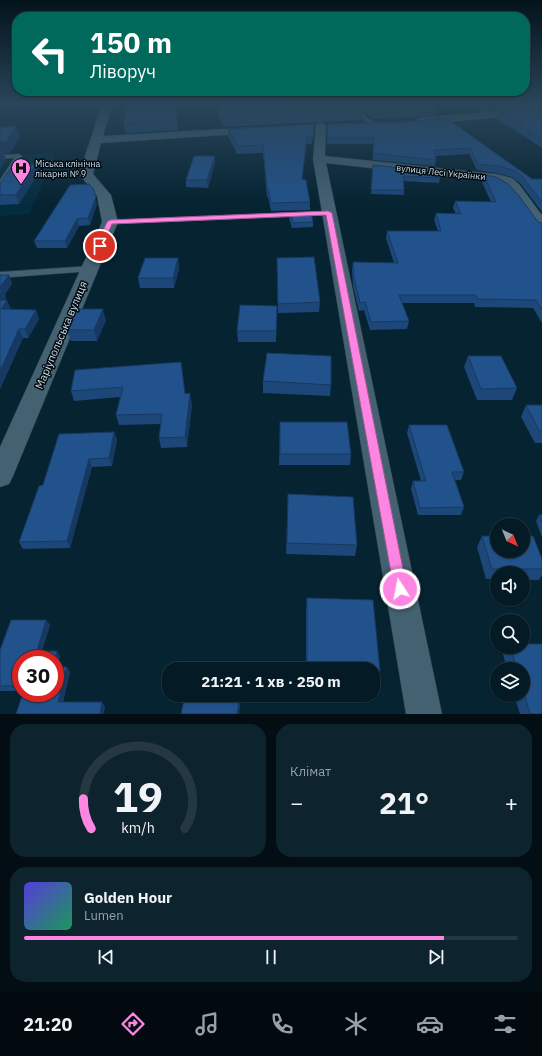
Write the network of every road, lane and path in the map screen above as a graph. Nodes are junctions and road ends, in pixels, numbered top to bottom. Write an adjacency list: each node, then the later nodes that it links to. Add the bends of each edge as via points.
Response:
1 (123, 138): 3 (street)
2 (319, 138): 5 (street)
3 (97, 140): 8 (street, via 86,174 104,195)
4 (0, 157): 6 (lane, via 19,156)
5 (318, 159): 7 (street); 9 (street, вулиця Лесі Українки, via 507,181)
6 (0, 185)
7 (328, 213): 8 (lane); 13 (street)
8 (110, 222): 10 (street, Маріупольська вулиця)
9 (542, 225)
10 (90, 269): 11 (lane); 12 (street, Маріупольська вулиця)
11 (0, 275)
12 (0, 476)
13 (424, 714)

